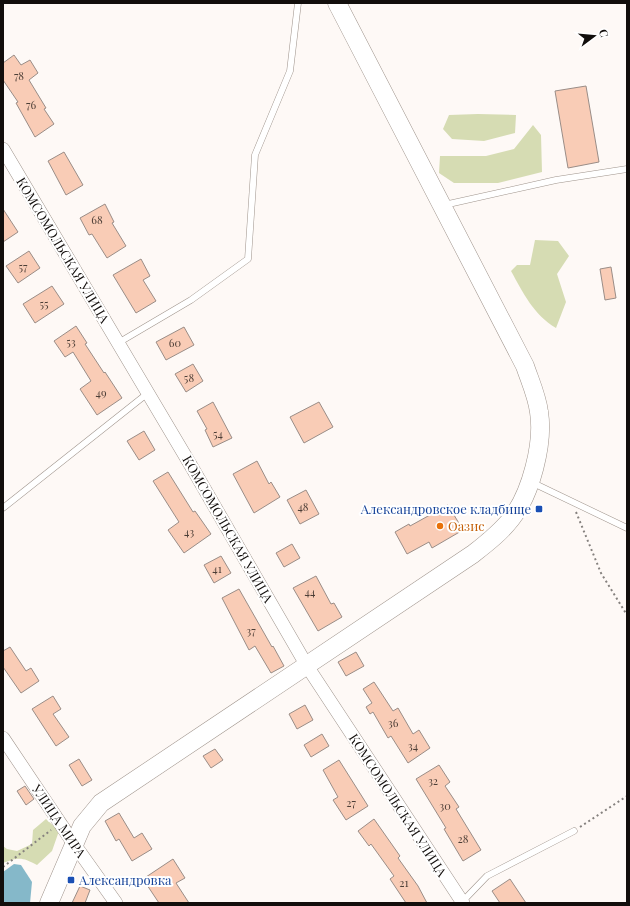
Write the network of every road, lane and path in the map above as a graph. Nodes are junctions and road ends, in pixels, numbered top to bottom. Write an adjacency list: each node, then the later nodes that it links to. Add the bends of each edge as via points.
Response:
1 (298, 3): 6 (lane, via 290,71 255,155 248,259 190,300)
2 (337, 3): 5 (main road)
3 (5, 157): 6 (street, КОМСОМОЛЬСКАЯ УЛИЦА)
4 (627, 169): 5 (lane, via 556,180)
5 (442, 206): 8 (main road, via 525,366 535,394 540,413 540,434 538,453)
6 (118, 343): 7 (street, КОМСОМОЛЬСКАЯ УЛИЦА)
7 (148, 394): 10 (lane); 13 (street, КОМСОМОЛЬСКАЯ УЛИЦА)
8 (529, 482): 9 (lane); 13 (main road, via 512,518 473,554)
9 (572, 504): 11 (lane); 12 (path, via 601,573)
10 (3, 508)
11 (627, 528)
12 (627, 615)
13 (307, 666): 18 (main road, via 101,803 82,826); 22 (street, КОМСОМОЛЬСКАЯ УЛИЦА)
14 (3, 738): 16 (street, УЛИЦА МИРА)
15 (627, 796): 17 (path)
16 (60, 823): 18 (street, УЛИЦА МИРА); 19 (path)
17 (574, 831): 22 (lane, via 487,876)
18 (74, 844): 20 (main road); 21 (street, УЛИЦА МИРА)
19 (3, 867)
20 (49, 903)
21 (116, 903)
22 (462, 903)

